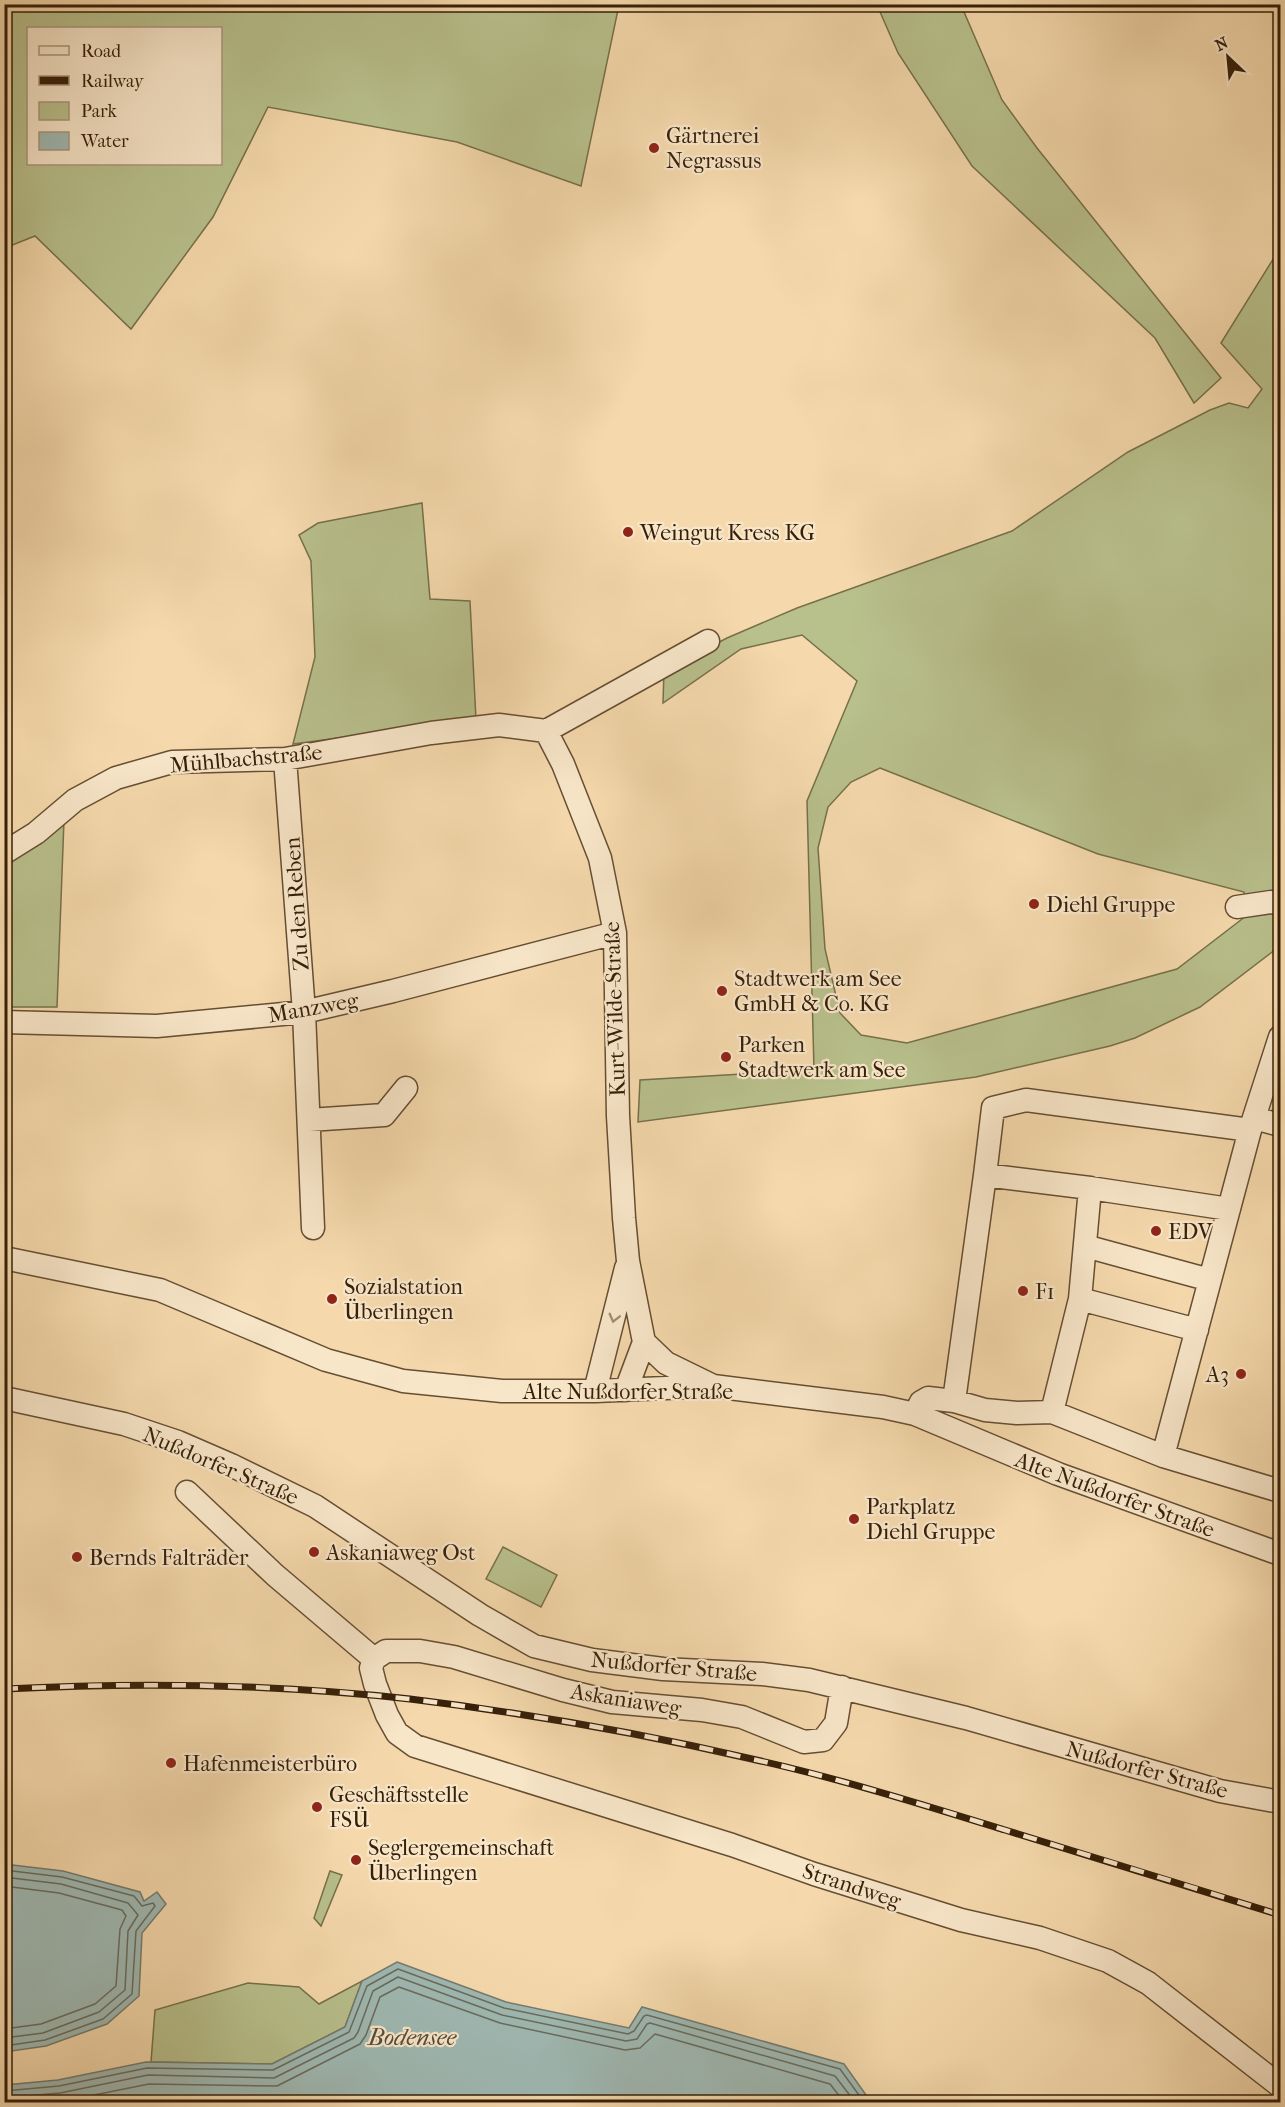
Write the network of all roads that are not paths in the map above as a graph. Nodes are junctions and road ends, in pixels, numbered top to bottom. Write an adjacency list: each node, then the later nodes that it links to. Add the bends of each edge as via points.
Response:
1 (708, 642): 2 (street)
2 (546, 731): 3 (street, Mühlbachstraße, via 487,726); 7 (street, Kurt-Wilde-Straße, via 600,858)
3 (285, 759): 4 (street, Mühlbachstraße, via 172,762 116,778 75,800 36,833); 8 (street, Zu den Reben)
4 (4, 853)
5 (1281, 904): 6 (street)
6 (1237, 907)
7 (615, 933): 8 (street, Manzweg); 21 (street, Kurt-Wilde-Straße, via 618,1116)
8 (304, 1012): 9 (street, Manzweg, via 157,1026); 12 (street, Zu den Reben)
9 (4, 1022)
10 (1281, 1037): 13 (street)
11 (406, 1088): 12 (street, via 384,1115)
12 (309, 1120): 18 (street, Zu den Reben)
13 (1252, 1124): 14 (street); 15 (street, via 1026,1100 993,1108); 17 (street)
14 (1281, 1125)
15 (985, 1175): 16 (street); 30 (street)
16 (1090, 1188): 17 (street); 19 (street)
17 (1229, 1209): 22 (street)
18 (313, 1228)
19 (1085, 1245): 22 (street); 23 (street)
20 (4, 1258): 28 (street, Alte Nußdorfer Straße, via 160,1290 326,1360 403,1381 502,1391)
21 (628, 1261): 25 (street, Kurt-Wilde-Straße); 28 (street, Kurt-Wilde-Straße, one-way to 28)
22 (1210, 1280): 24 (street)
23 (1080, 1299): 24 (street); 31 (street)
24 (1197, 1330): 33 (street)
25 (644, 1342): 26 (street, via 666,1363); 27 (street)
26 (712, 1386): 27 (street, Alte Nußdorfer Straße); 32 (street, Alte Nußdorfer Straße)
27 (626, 1389): 28 (street, Alte Nußdorfer Straße)
28 (595, 1391)
29 (4, 1398): 38 (street, Nußdorfer Straße, via 124,1424 231,1465 315,1506 534,1646 592,1660 663,1669 762,1674)
30 (954, 1401): 31 (street, via 985,1410); 32 (street, via 928,1398)
31 (1052, 1412): 33 (street)
32 (915, 1414): 36 (street, Alte Nußdorfer Straße, via 1058,1474)
33 (1163, 1456): 34 (street)
34 (1281, 1491)
35 (187, 1492): 37 (street, via 275,1575)
36 (1281, 1554)
37 (374, 1659): 38 (street, Askaniaweg, via 386,1651 454,1657 612,1702 702,1710 742,1718 804,1742 823,1740 836,1723); 40 (street, Strandweg, via 371,1668 387,1715 396,1733 415,1746 961,1920 1040,1938 1108,1961 1148,1983)
38 (842, 1688): 39 (street, Nußdorfer Straße, via 966,1718 1220,1791)
39 (1281, 1802)
40 (1281, 2086)

